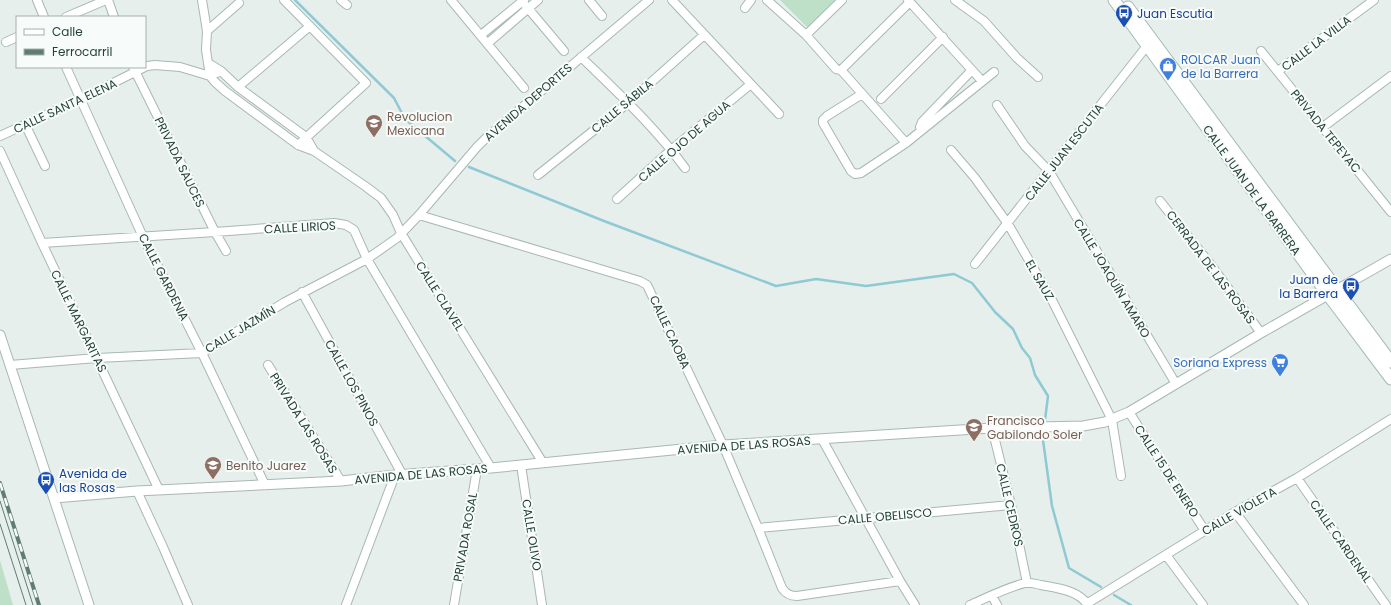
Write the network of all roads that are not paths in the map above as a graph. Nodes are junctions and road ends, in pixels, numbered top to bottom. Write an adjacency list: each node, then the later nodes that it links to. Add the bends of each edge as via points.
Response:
1 (37, 0): 22 (street)
2 (107, 0): 23 (street); 24 (street)
3 (202, 0): 27 (street)
4 (284, 0): 26 (street)
5 (451, 0): 28 (street)
6 (522, 0): 20 (street); 28 (street)
7 (538, 0): 20 (street)
8 (589, 0): 25 (street)
9 (649, 0): 38 (street, AVENIDA DEPORTES)
10 (672, 0): 29 (street)
11 (751, 0): 21 (street)
12 (767, 0): 30 (street)
13 (842, 0): 30 (street)
14 (955, 0): 50 (street, via 984,22)
15 (1114, 0): 34 (main road, CALLE JUAN DE LA BARRERA)
16 (1123, 0): 34 (main road, CALLE JUAN DE LA BARRERA)
17 (1374, 0): 47 (street, CALLE LA VILLA)
18 (909, 1): 32 (street); 43 (street)
19 (239, 3): 27 (street)
20 (528, 8): 35 (street); 36 (street)
21 (745, 8)
22 (44, 16)
23 (68, 16)
24 (114, 16)
25 (602, 16)
26 (310, 26): 53 (street); 65 (street, via 366,83)
27 (207, 31): 39 (street)
28 (481, 35): 35 (street)
29 (704, 35): 52 (street); 58 (street, CALLE SÁBILA)
30 (806, 35): 43 (street, via 836,69)
31 (16, 37): 33 (street)
32 (943, 37): 44 (street); 56 (street)
33 (6, 42)
34 (1150, 42): 74 (street, CALLE JUAN ESCUTIA); 90 (main road, CALLE JUAN DE LA BARRERA)
35 (488, 43): 54 (street)
36 (564, 51)
37 (1261, 51): 47 (street, PRIVADA TEPEYAC)
38 (581, 57): 58 (street); 79 (street, AVENIDA DEPORTES, via 477,147)
39 (208, 63): 45 (street, CALLE CLAVEL); 48 (street)
40 (146, 66): 48 (street, CALLE SANTA ELENA, via 180,67)
41 (66, 68): 57 (street, CALLE GARDENIA)
42 (134, 70): 57 (street, CALLE SANTA ELENA); 81 (street, PRIVADA SAUCES)
43 (841, 70): 55 (street)
44 (972, 70): 51 (street); 63 (street, via 922,122)
45 (221, 71): 48 (street); 53 (street, CALLE CLAVEL)
46 (994, 72): 51 (street)
47 (1278, 72): 62 (street, PRIVADA TEPEYAC)
48 (210, 76): 67 (street, CALLE CLAVEL, via 225,91)
49 (1391, 76): 62 (street)
50 (1038, 77)
51 (982, 81): 63 (street)
52 (751, 84): 60 (street); 68 (street, CALLE OJO DE AGUA)
53 (238, 87): 65 (street, CALLE CLAVEL)
54 (524, 88)
55 (862, 94): 66 (street); 66 (street, via 823,120 851,171 855,174 861,173)
56 (881, 99)
57 (81, 100): 61 (street, CALLE SANTA ELENA); 83 (street, CALLE GARDENIA)
58 (628, 103): 68 (street); 75 (street, CALLE SÁBILA)
59 (997, 106): 74 (street, CALLE JOAQUÍN AMARO, via 1025,146)
60 (779, 114)
61 (25, 124): 64 (street, CALLE SANTA ELENA); 72 (street)
62 (1322, 127): 78 (street, PRIVADA TEPEYAC)
63 (920, 130): 66 (street)
64 (0, 136)
65 (306, 137): 67 (street); 71 (street, CALLE CLAVEL)
66 (906, 142)
67 (298, 145): 71 (street, CALLE CLAVEL)
68 (672, 150): 73 (street); 76 (street, CALLE OJO DE AGUA)
69 (951, 150): 80 (street, EL SAUZ)
70 (0, 151): 84 (street, CALLE MARGARITAS)
71 (314, 152): 82 (street, CALLE CLAVEL, via 381,198)
72 (45, 166)
73 (685, 168)
74 (1049, 172): 80 (street, CALLE JUAN ESCUTIA); 99 (street, CALLE JOAQUÍN AMARO)
75 (538, 174)
76 (617, 199)
77 (1160, 201): 91 (street, CERRADA DE LAS ROSAS)
78 (1391, 212)
79 (419, 215): 82 (street, CALLE JAZMÍN); 105 (street, CALLE CAOBA, via 647,285)
80 (1008, 224): 88 (street, CALLE JUAN ESCUTIA); 102 (street, EL SAUZ, via 1053,302)
81 (215, 232): 83 (street, CALLE LIRIOS); 85 (street, PRIVADA SAUCES); 86 (street, CALLE LIRIOS, via 334,223 354,230)
82 (401, 233): 86 (street, CALLE JAZMÍN); 106 (street, CALLE CLAVEL)
83 (143, 237): 84 (street, CALLE LIRIOS); 93 (street, CALLE GARDENIA)
84 (42, 243): 94 (street, CALLE MARGARITAS)
85 (226, 252)
86 (367, 259): 89 (street, CALLE JAZMÍN); 108 (street, CALLE LIRIOS)
87 (1391, 259): 90 (street, AVENIDA DE LAS ROSAS)
88 (975, 264)
89 (302, 292): 93 (street, CALLE JAZMÍN); 110 (street, CALLE LOS PINOS)
90 (1332, 292): 91 (street, AVENIDA DE LAS ROSAS); 95 (main road, CALLE JUAN DE LA BARRERA); 98 (main road, CALLE JUAN DE LA BARRERA)
91 (1261, 334): 99 (street, AVENIDA DE LAS ROSAS)
92 (0, 335): 96 (street)
93 (202, 352): 94 (street, CALLE JAZMÍN); 114 (street, CALLE GARDENIA)
94 (97, 358): 96 (street, CALLE JAZMÍN); 115 (street, CALLE MARGARITAS)
95 (1391, 362)
96 (10, 365): 117 (street)
97 (268, 365): 113 (street, PRIVADA LAS ROSAS)
98 (1391, 378)
99 (1176, 384): 100 (street, AVENIDA DE LAS ROSAS)
100 (1129, 412): 102 (street, AVENIDA DE LAS ROSAS); 122 (street, CALLE 15 DE ENERO)
101 (1391, 419): 112 (street, CALLE VIOLETA)
102 (1112, 420): 103 (street, AVENIDA DE LAS ROSAS, via 1083,426); 111 (street, EL SAUZ)
103 (992, 428): 104 (street, AVENIDA DE LAS ROSAS); 118 (street, CALLE CEDROS)
104 (822, 439): 105 (street, AVENIDA DE LAS ROSAS); 120 (street)
105 (723, 445): 106 (street, AVENIDA DE LAS ROSAS); 121 (street, CALLE CAOBA)
106 (543, 463): 107 (street, AVENIDA DE LAS ROSAS)
107 (520, 465): 108 (street, AVENIDA DE LAS ROSAS); 132 (street, CALLE OLIVO)
108 (491, 468): 109 (street, AVENIDA DE LAS ROSAS)
109 (477, 469): 110 (street, AVENIDA DE LAS ROSAS); 131 (street, PRIVADA ROSAL)
110 (398, 475): 113 (street, AVENIDA DE LAS ROSAS); 130 (street)
111 (1121, 476)
112 (1297, 478): 119 (street, CALLE VIOLETA); 138 (street, CALLE CARDENAL)
113 (341, 481): 114 (street, AVENIDA DE LAS ROSAS)
114 (265, 485): 115 (street, AVENIDA DE LAS ROSAS)
115 (160, 490): 116 (street, AVENIDA DE LAS ROSAS)
116 (137, 491): 117 (street, AVENIDA DE LAS ROSAS); 129 (street)
117 (54, 498): 128 (street)
118 (1011, 505): 120 (street, CALLE OBELISCO); 125 (street, CALLE CEDROS)
119 (1234, 512): 122 (street, CALLE VIOLETA); 137 (street)
120 (866, 518): 121 (street, CALLE OBELISCO); 124 (street)
121 (758, 528): 124 (street, CALLE CAOBA, via 782,588 791,596)
122 (1205, 531): 123 (street, CALLE VIOLETA)
123 (1166, 555): 127 (street, CALLE VIOLETA); 136 (street)
124 (900, 581): 133 (street)
125 (1027, 583): 126 (street); 127 (street, via 1076,594)
126 (992, 596): 134 (street); 135 (street)
127 (1088, 604)
128 (89, 605)
129 (188, 605)
130 (346, 605)
131 (454, 605)
132 (542, 605)
133 (915, 605)
134 (970, 605)
135 (997, 605)
136 (1203, 605)
137 (1304, 605)
138 (1386, 605)

